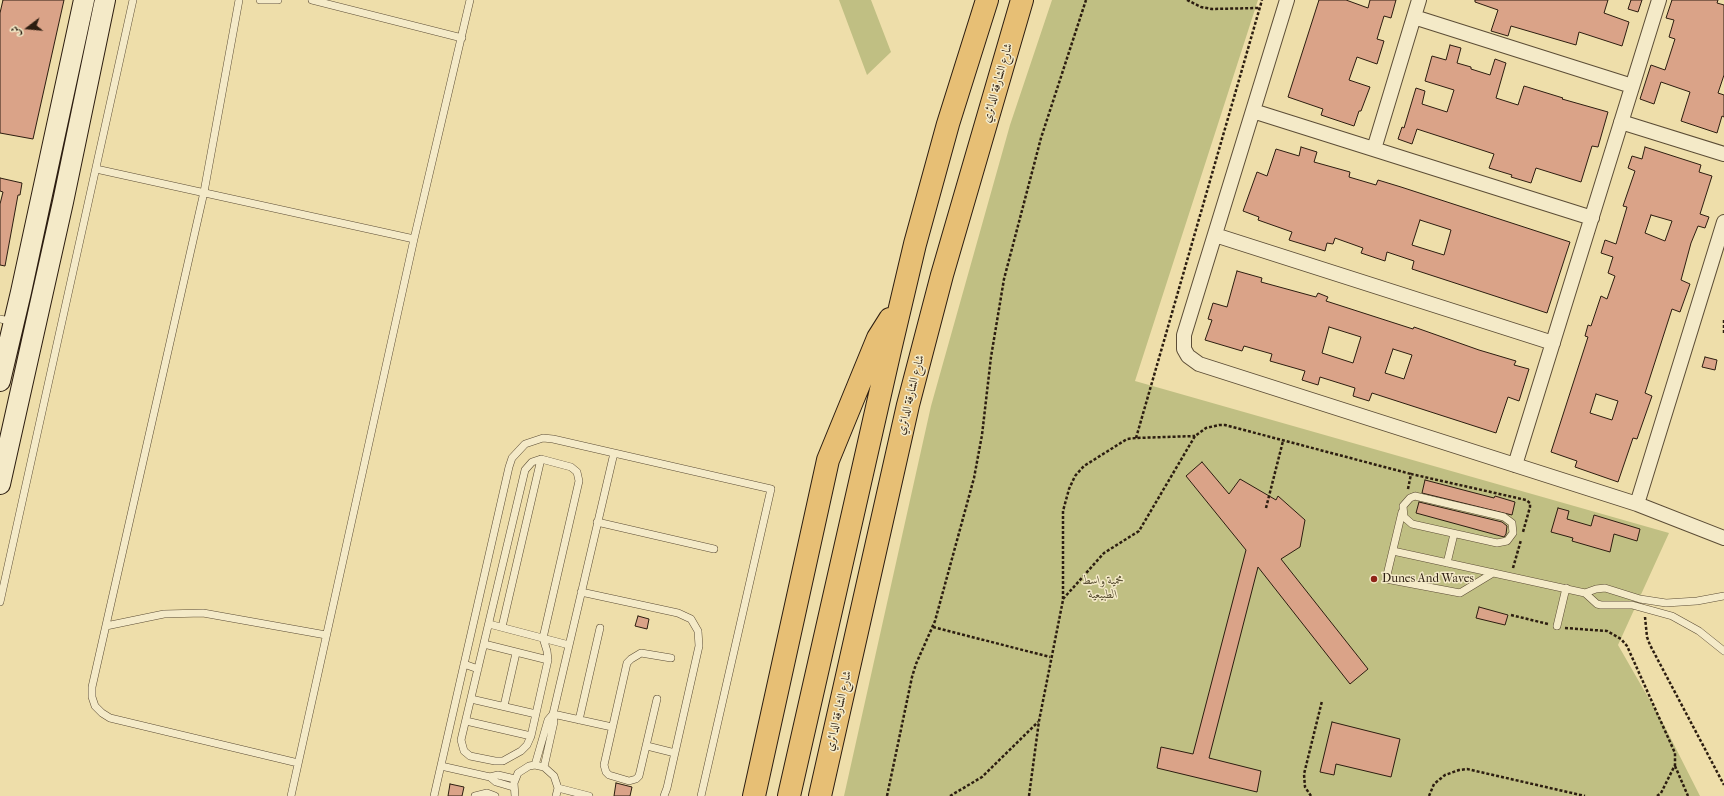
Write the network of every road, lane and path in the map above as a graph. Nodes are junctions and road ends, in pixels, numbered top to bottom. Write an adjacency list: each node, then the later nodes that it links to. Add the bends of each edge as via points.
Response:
1 (84, 0): 33 (main road)
2 (105, 0): 44 (main road)
3 (133, 0): 25 (lane)
4 (239, 0): 26 (lane)
5 (260, 0): 6 (lane)
6 (278, 0)
7 (312, 0): 19 (lane)
8 (470, 0): 19 (lane)
9 (987, 0): 31 (highway, via 933,176)
10 (1022, 0): 114 (highway, شارع الشارقة الدائري, via 908,405)
11 (1086, 0): 68 (path, via 1041,138 1004,279 974,478)
12 (1187, 0): 17 (path, via 1212,9)
13 (1262, 0): 17 (path)
14 (1287, 0): 21 (street)
15 (1419, 0): 18 (street)
16 (1659, 0): 20 (street)
17 (1259, 8): 38 (path)
18 (1414, 17): 20 (street); 23 (street)
19 (462, 38): 30 (lane)
20 (1632, 86): 22 (street)
21 (1253, 111): 23 (street); 29 (street)
22 (1621, 122): 24 (street); 27 (street)
23 (1374, 149): 27 (street)
24 (1724, 154)
25 (96, 169): 26 (lane); 61 (lane)
26 (204, 192): 30 (lane); 65 (lane)
27 (1592, 218): 35 (street)
28 (1724, 222): 45 (street)
29 (1214, 235): 35 (street); 42 (street, via 1184,335 1184,349 1193,360)
30 (414, 239): 70 (lane)
31 (900, 305): 112 (highway, via 878,338 828,460); 113 (highway)
32 (1724, 320): 34 (path)
33 (7, 321): 36 (main road)
34 (1724, 333)
35 (1553, 343): 42 (street)
36 (0, 381)
37 (1195, 436): 38 (path); 39 (path, via 1206,428 1219,425); 59 (path, via 1139,531 1104,553)
38 (1136, 438): 59 (path, via 1120,442 1084,466 1068,488 1063,511)
39 (1283, 441): 43 (path); 46 (path)
40 (614, 453): 48 (lane); 79 (lane, via 543,438 525,444 515,454 509,467); 111 (lane, via 771,489)
41 (541, 459): 64 (lane, via 532,462 525,470); 67 (lane); 71 (lane, via 571,466 579,477)
42 (1515, 465): 45 (street)
43 (1412, 474)
44 (0, 484)
45 (1637, 504): 50 (street)
46 (1266, 508)
47 (1402, 512): 49 (lane, via 1407,522); 49 (lane, via 1403,506 1410,498 1420,496 1504,516 1512,523 1513,528 1510,538 1502,543); 52 (lane)
48 (597, 522): 51 (lane); 56 (lane)
49 (1454, 534): 53 (lane)
50 (1724, 538)
51 (714, 549)
52 (1393, 551): 53 (lane); 54 (lane, via 1386,579 1460,593)
53 (1447, 563): 54 (lane)
54 (1493, 573): 55 (lane)
55 (1566, 588): 57 (lane); 66 (lane)
56 (581, 592): 73 (lane); 93 (lane, via 678,613 691,619 695,625 700,638 699,646)
57 (1585, 593): 60 (lane, via 1605,588); 62 (lane, via 1597,604)
58 (1724, 596): 60 (lane, via 1688,602)
59 (1063, 600): 76 (path)
60 (1647, 601): 62 (lane)
61 (0, 602)
62 (1644, 608): 74 (lane, via 1672,616 1707,637); 101 (path, via 1646,637)
63 (1511, 615): 66 (path)
64 (489, 624): 67 (lane); 72 (lane)
65 (106, 626): 70 (lane, via 164,614 203,613); 94 (lane, via 92,687 95,706 102,713 110,718)
66 (1557, 626): 96 (path, via 1607,631 1627,646 1673,746)
67 (502, 627): 71 (lane)
68 (933, 627): 76 (path); 115 (path, via 912,677)
69 (600, 628): 87 (lane)
70 (326, 635): 94 (lane)
71 (543, 638): 73 (lane); 78 (lane)
72 (484, 644): 75 (lane); 80 (lane)
73 (568, 645): 86 (lane)
74 (1724, 651)
75 (516, 653): 78 (lane); 84 (lane)
76 (1050, 657): 89 (path)
77 (671, 658): 90 (lane, via 641,653 627,663)
78 (548, 660): 85 (lane)
79 (464, 664): 80 (lane); 97 (lane)
80 (478, 669): 81 (lane)
81 (471, 699): 84 (lane); 88 (lane)
82 (657, 699): 92 (lane)
83 (1322, 701): 118 (path, via 1304,774 1305,786)
84 (504, 706): 85 (lane)
85 (536, 714): 91 (lane)
86 (553, 714): 87 (lane); 95 (lane, via 548,720); 98 (lane, via 554,722)
87 (579, 720): 90 (lane)
88 (466, 721): 91 (lane); 91 (lane, via 461,740 462,748 470,756 503,761 524,748)
89 (1038, 721): 116 (path, via 982,777); 117 (path)
90 (612, 727): 92 (lane, via 604,765 609,775 629,780 636,779 641,773)
91 (531, 736)
92 (647, 746): 93 (lane)
93 (675, 753): 110 (lane)
94 (298, 763): 104 (lane)
95 (536, 765): 98 (lane); 100 (lane, via 523,769)
96 (1675, 765): 121 (path); 122 (path)
97 (441, 766): 99 (lane); 105 (lane)
98 (544, 767): 103 (lane, via 554,776)
99 (490, 777): 100 (lane, via 498,775); 102 (lane, via 496,782)
100 (515, 779): 102 (lane)
101 (1724, 785)
102 (513, 787): 108 (lane)
103 (557, 792): 109 (lane)
104 (291, 796)
105 (434, 796)
106 (475, 796): 107 (lane, via 487,793)
107 (495, 796)
108 (515, 796)
109 (589, 796)
110 (664, 796)
111 (701, 796)
112 (754, 796)
113 (789, 796)
114 (820, 796)
115 (887, 796)
116 (950, 796)
117 (1029, 796)
118 (1311, 796)
119 (1429, 796): 120 (path, via 1434,784 1445,775 1467,769)
120 (1585, 796)
121 (1657, 796)
122 (1688, 796)

